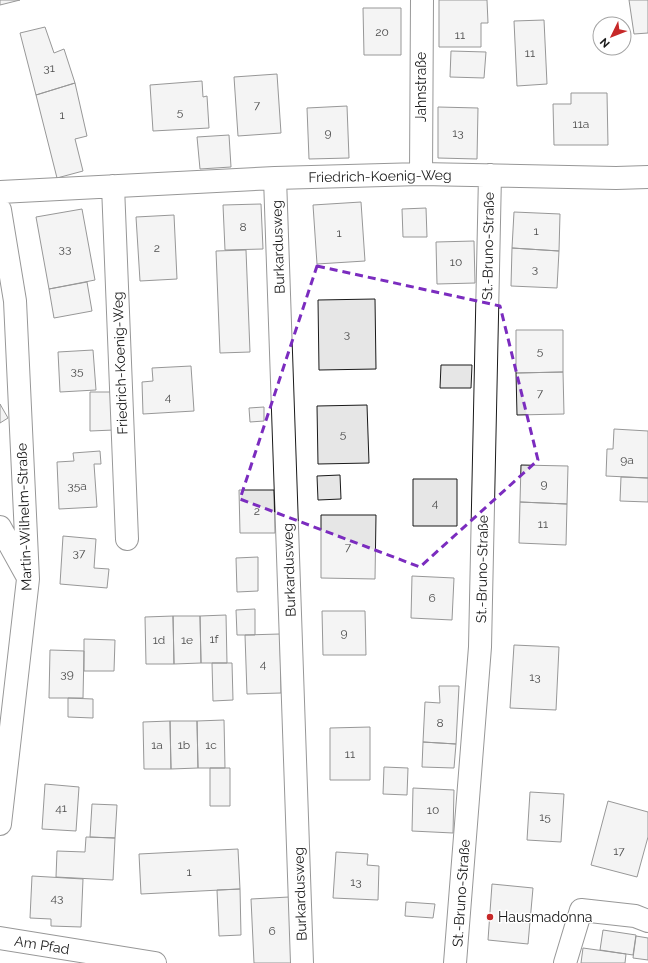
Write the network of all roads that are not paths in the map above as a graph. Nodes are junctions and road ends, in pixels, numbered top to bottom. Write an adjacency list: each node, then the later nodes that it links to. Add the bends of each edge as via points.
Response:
1 (422, 0): 2 (street, Jahnstraße)
2 (421, 174): 3 (street, Friedrich-Koenig-Weg); 5 (street, Friedrich-Koenig-Weg)
3 (490, 175): 4 (street, Friedrich-Koenig-Weg); 17 (street, St.-Bruno-Straße, via 480,647)
4 (648, 177)
5 (276, 178): 6 (street, Friedrich-Koenig-Weg); 16 (street, Burkardusweg)
6 (113, 186): 7 (street, Friedrich-Koenig-Weg); 10 (street, Friedrich-Koenig-Weg)
7 (0, 192)
8 (0, 210): 11 (street, Martin-Wilhelm-Straße, via 15,301)
9 (0, 527): 11 (street)
10 (127, 539)
11 (28, 579): 12 (street, Martin-Wilhelm-Straße)
12 (0, 824)
13 (648, 921): 18 (street, via 634,916 581,910)
14 (0, 938): 15 (street, Am Pfad)
15 (155, 963)
16 (302, 963)
17 (455, 963)
18 (564, 963)

